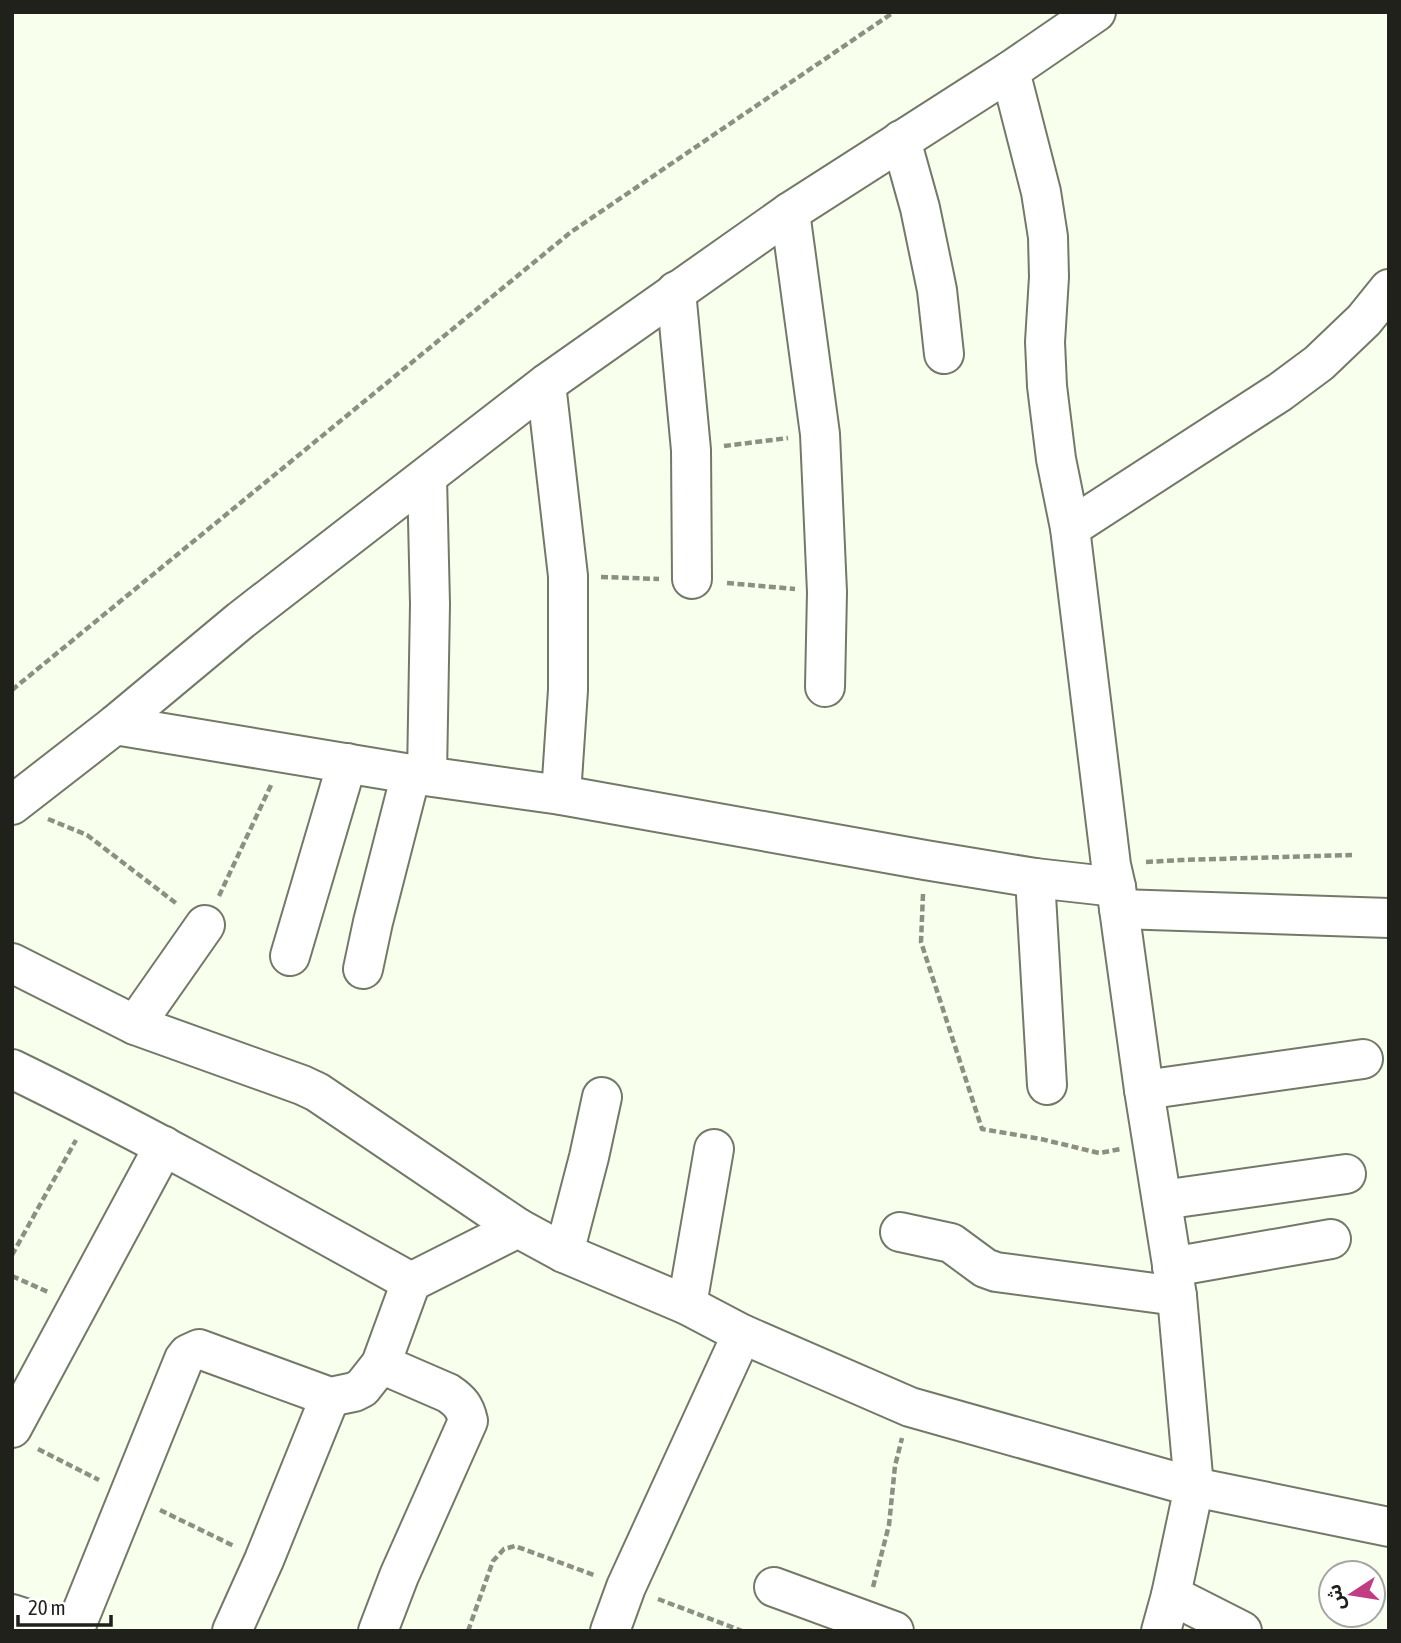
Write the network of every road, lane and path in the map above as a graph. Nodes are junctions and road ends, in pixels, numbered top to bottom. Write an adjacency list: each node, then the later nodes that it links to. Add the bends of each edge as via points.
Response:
1 (894, 12): 18 (path, via 571,232)
2 (1096, 12): 3 (street)
3 (1010, 71): 4 (street); 13 (street, via 1048,237 1047,386)
4 (901, 140): 5 (street); 8 (street, via 934,276)
5 (790, 212): 7 (street); 10 (street)
6 (1389, 289): 13 (street, via 1320,363)
7 (676, 291): 9 (street); 11 (street)
8 (944, 354)
9 (546, 384): 12 (street); 14 (street)
10 (820, 434): 11 (path); 16 (street)
11 (691, 450): 15 (street)
12 (427, 477): 19 (street, via 241,620); 22 (street, via 430,604)
13 (1070, 528): 28 (street)
14 (568, 576): 15 (path); 23 (street, via 568,690)
15 (692, 579): 16 (path)
16 (827, 592): 17 (street)
17 (825, 687)
18 (12, 690)
19 (115, 725): 20 (street); 24 (street)
20 (286, 754): 21 (street); 30 (path)
21 (347, 763): 22 (street); 31 (street)
22 (419, 775): 23 (street); 33 (street)
23 (561, 795): 26 (street)
24 (13, 805): 30 (path, via 87,835)
25 (1352, 855): 28 (path, via 1181,860)
26 (925, 860): 27 (street); 41 (path, via 921,942 982,1129 1098,1153)
27 (1035, 878): 28 (street); 37 (street)
28 (1115, 887): 29 (street); 38 (street)
29 (1389, 918)
30 (205, 925): 34 (street)
31 (290, 956)
32 (12, 964): 34 (street)
33 (363, 969)
34 (135, 1025): 46 (street, via 317,1092)
35 (1363, 1059): 38 (street)
36 (12, 1069): 40 (street)
37 (1047, 1085)
38 (1144, 1090): 41 (street)
39 (602, 1097): 49 (street)
40 (93, 1108): 42 (street); 50 (path)
41 (1153, 1143): 45 (street)
42 (164, 1146): 52 (street); 58 (street)
43 (714, 1149): 53 (street)
44 (1346, 1174): 45 (street)
45 (1162, 1200): 51 (street)
46 (518, 1228): 49 (street); 52 (street)
47 (900, 1232): 51 (street, via 951,1244 996,1272)
48 (1331, 1239): 51 (street)
49 (564, 1253): 53 (street)
50 (12, 1255)
51 (1174, 1281): 59 (street)
52 (411, 1282): 55 (street)
53 (687, 1304): 54 (street)
54 (742, 1334): 57 (street); 63 (street)
55 (381, 1364): 56 (street, via 362,1388); 71 (street, via 448,1392 465,1408 468,1421)
56 (330, 1397): 60 (street, via 199,1349 193,1351 184,1359); 62 (street)
57 (910, 1407): 59 (street); 67 (path, via 895,1466)
58 (24, 1438): 60 (path)
59 (1194, 1487): 61 (street); 65 (street)
60 (128, 1494): 62 (path); 69 (street)
61 (1389, 1527)
62 (264, 1560): 70 (street)
63 (626, 1587): 72 (path, via 515,1546 504,1549 493,1561); 73 (street); 74 (path)
64 (774, 1587): 67 (street)
65 (1166, 1613): 75 (street)
66 (12, 1614): 68 (street)
67 (880, 1625)
68 (65, 1631)
69 (74, 1631)
70 (232, 1631)
71 (378, 1631)
72 (468, 1631)
73 (610, 1631)
74 (742, 1631)
75 (1242, 1631)

